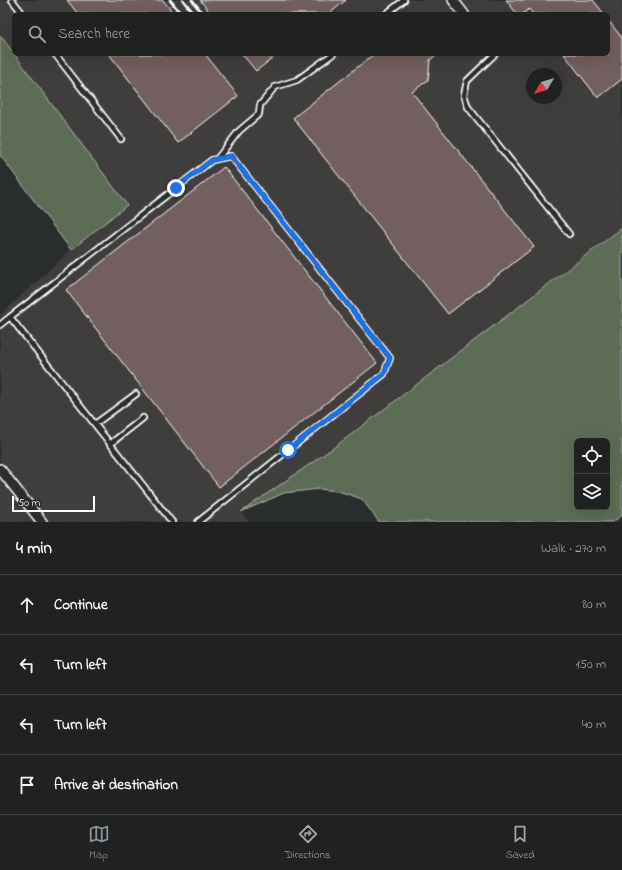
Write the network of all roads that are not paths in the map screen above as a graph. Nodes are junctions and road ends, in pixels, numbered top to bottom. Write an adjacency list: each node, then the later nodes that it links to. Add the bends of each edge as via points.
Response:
1 (12, 0): 4 (lane)
2 (404, 0): 5 (lane)
3 (453, 0): 6 (street)
4 (21, 12)
5 (389, 12)
6 (462, 12)
7 (57, 56): 10 (lane)
8 (330, 56): 11 (lane, via 297,80 275,87 260,105 259,114 239,131)
9 (493, 56): 12 (lane, via 467,82 464,95 468,107)
10 (121, 139)
11 (217, 159): 13 (lane, via 212,160); 22 (lane, via 231,156 390,358 384,374)
12 (569, 234)
13 (10, 317): 14 (lane); 17 (lane)
14 (0, 325)
15 (136, 394): 17 (lane)
16 (143, 418): 18 (lane)
17 (94, 424): 18 (lane)
18 (110, 444): 21 (lane)
19 (0, 469): 20 (street)
20 (42, 522)
21 (172, 522)
22 (198, 522)

